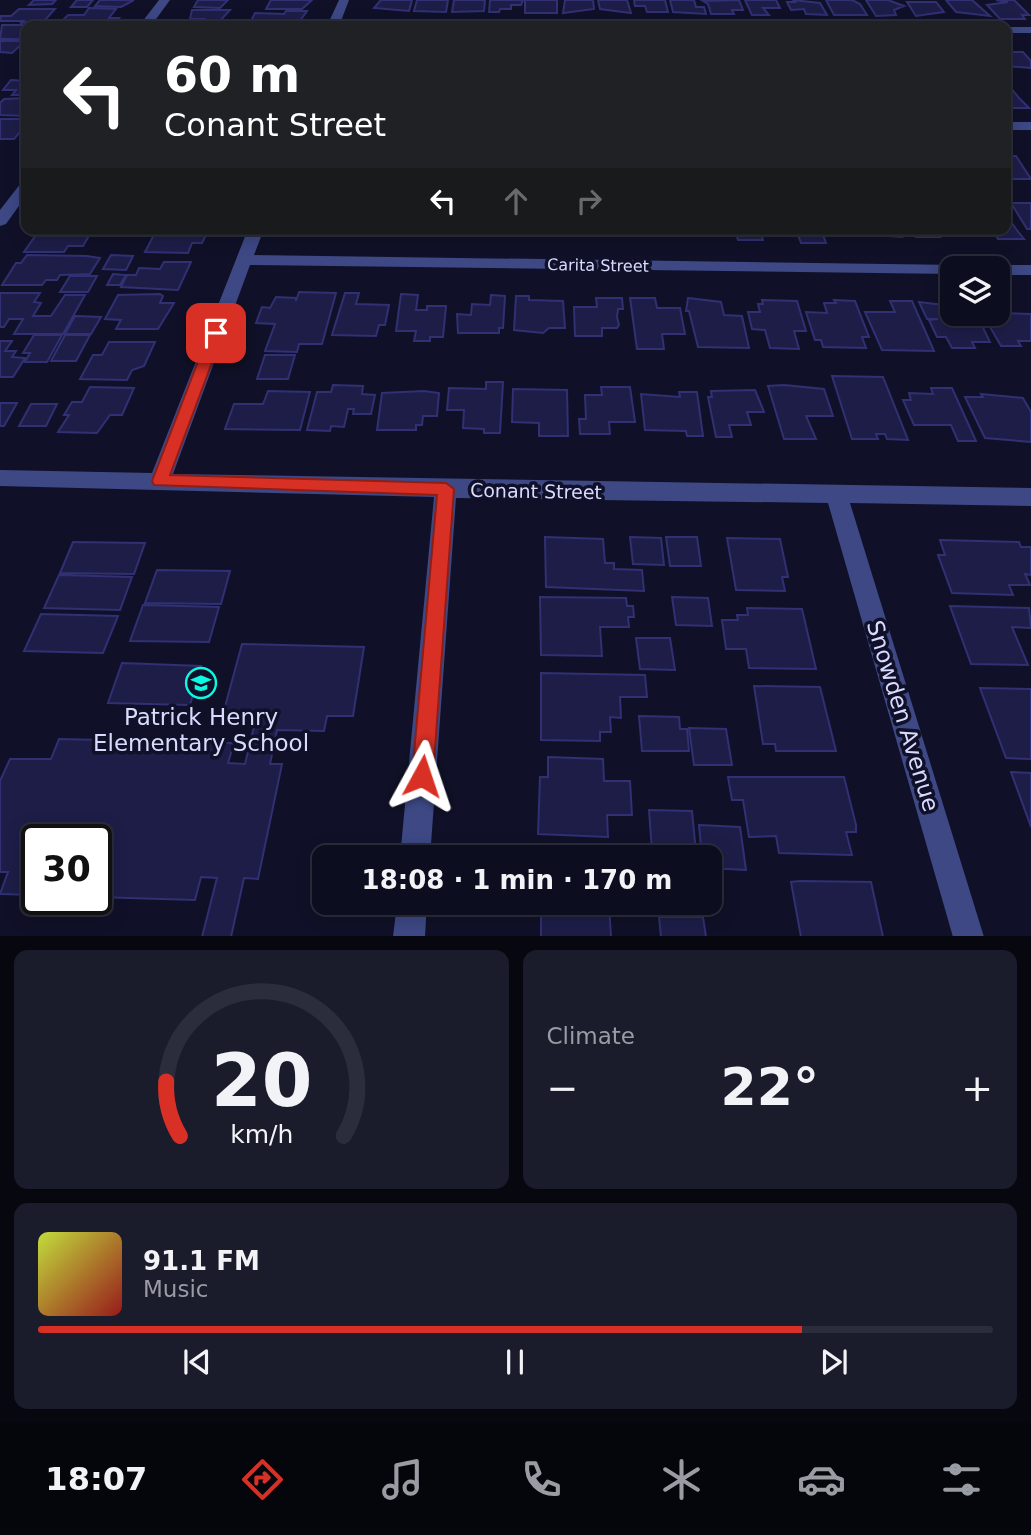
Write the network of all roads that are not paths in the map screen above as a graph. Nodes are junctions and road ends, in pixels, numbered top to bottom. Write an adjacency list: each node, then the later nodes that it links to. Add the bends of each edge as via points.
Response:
1 (165, 0): 3 (street)
2 (344, 0): 4 (street)
3 (149, 21)
4 (335, 21)
5 (1011, 30): 6 (street)
6 (1031, 30)
7 (1011, 126): 8 (street)
8 (1031, 126)
9 (21, 193): 10 (street)
10 (0, 221)
11 (254, 235): 12 (street)
12 (244, 260): 13 (street, Carita Street); 17 (street)
13 (940, 269)
14 (1010, 270): 15 (street)
15 (1031, 270)
16 (0, 478): 17 (street, Conant Street)
17 (160, 481): 18 (street, Conant Street)
18 (446, 489): 19 (street, Conant Street); 21 (street)
19 (837, 495): 20 (street, Conant Street); 24 (street, Snowden Avenue)
20 (1031, 497)
21 (416, 845)
22 (411, 915): 23 (street)
23 (409, 936)
24 (969, 936)

